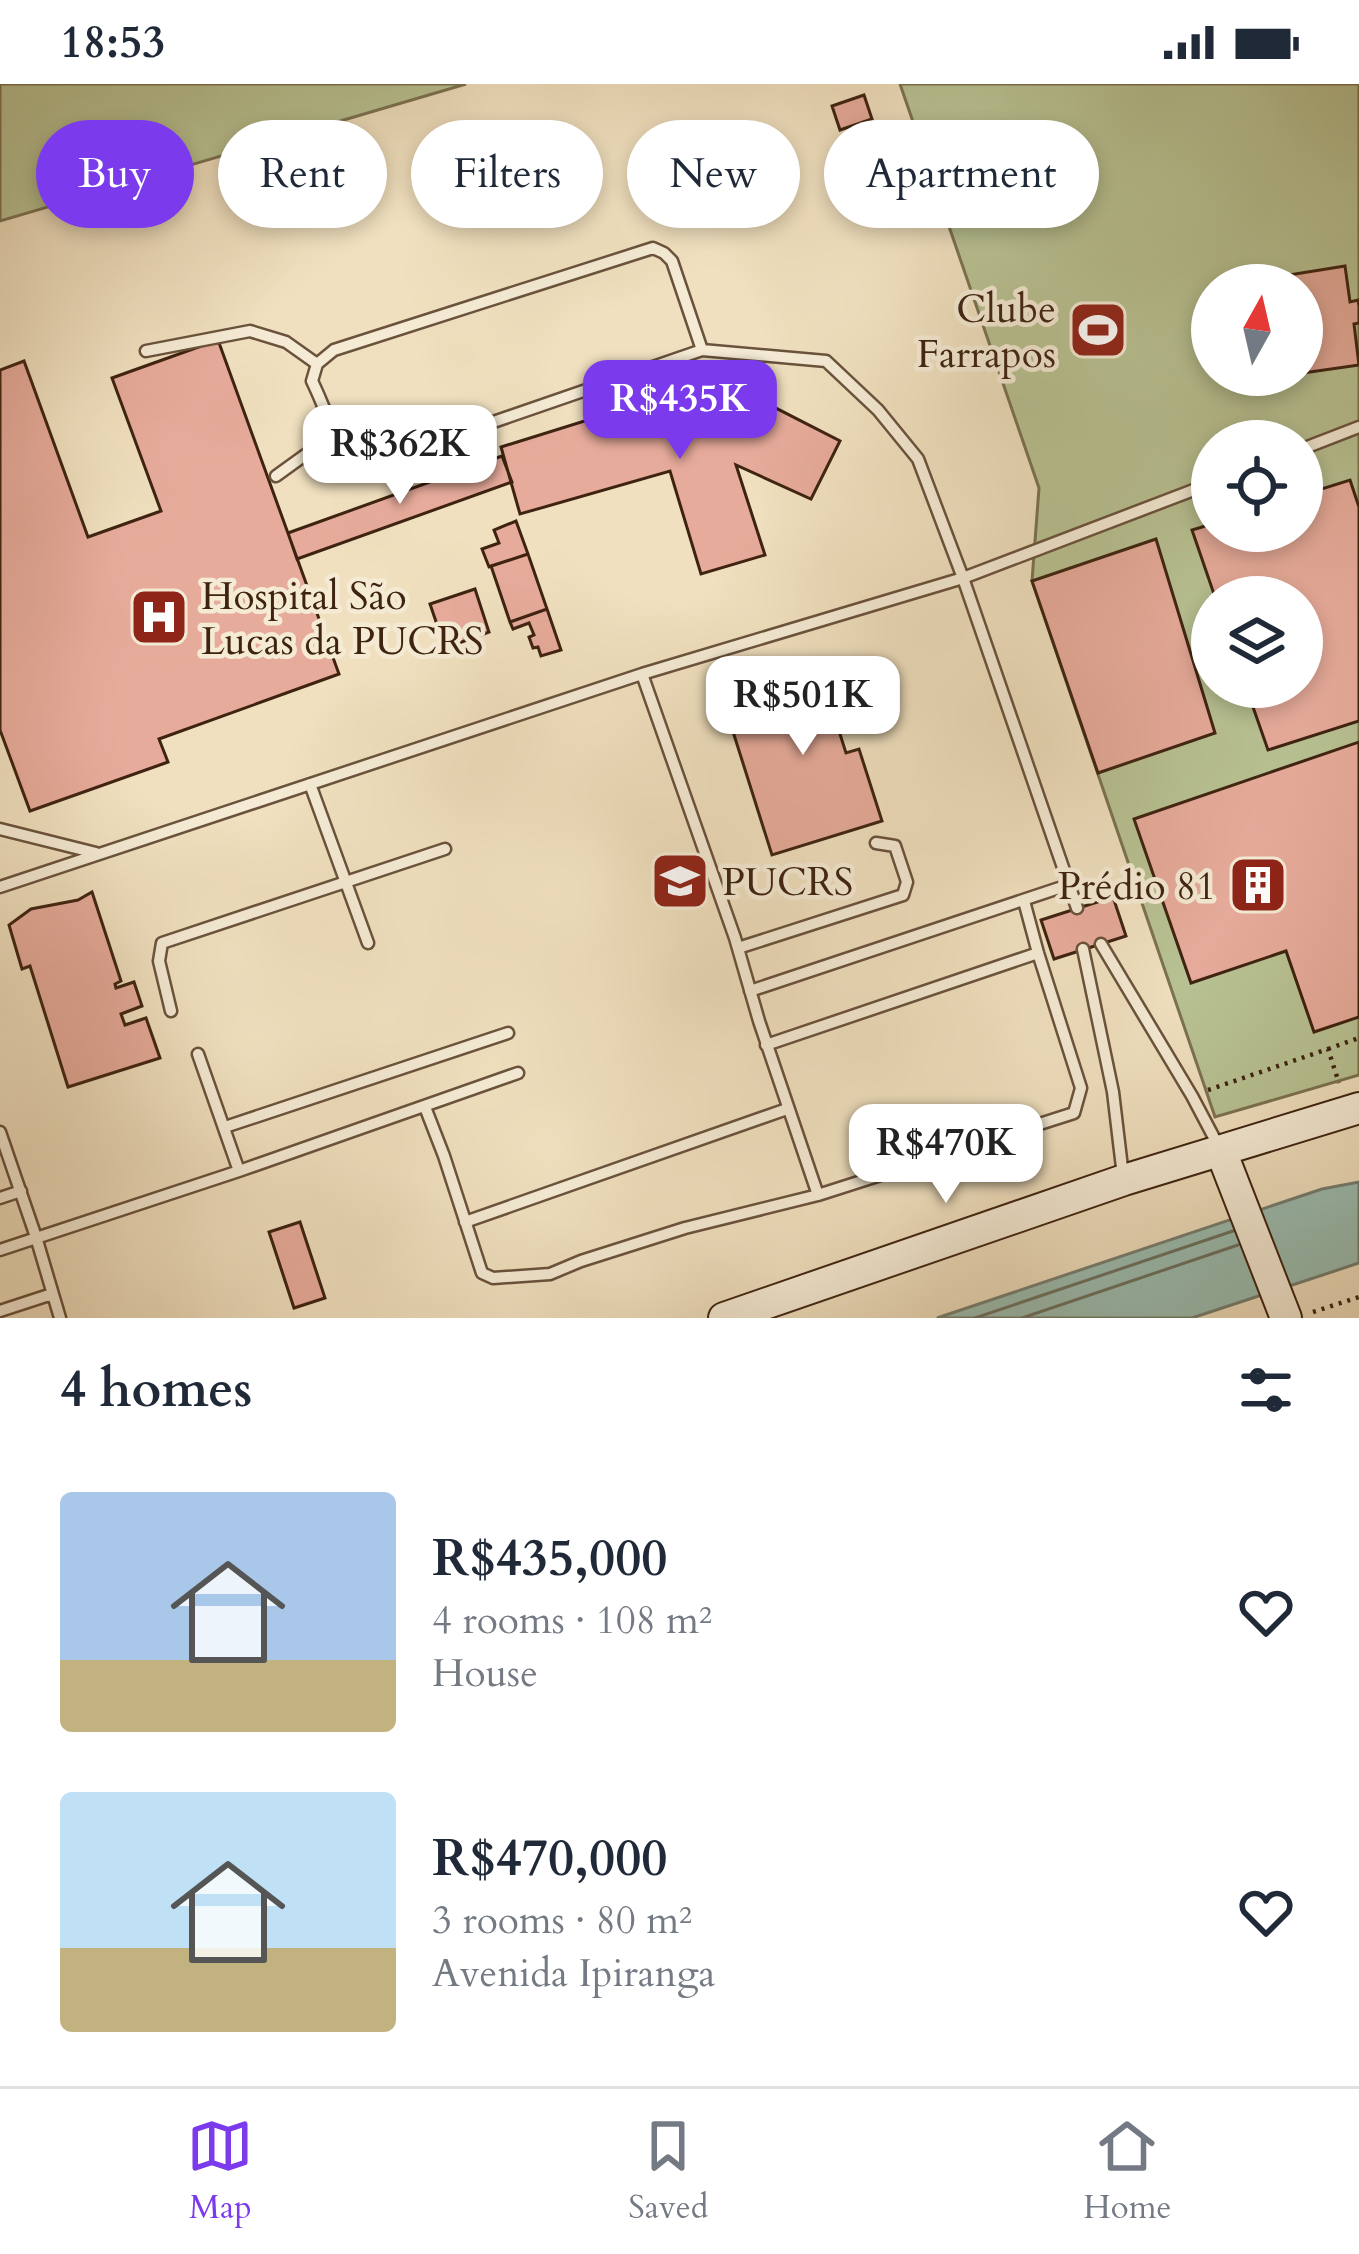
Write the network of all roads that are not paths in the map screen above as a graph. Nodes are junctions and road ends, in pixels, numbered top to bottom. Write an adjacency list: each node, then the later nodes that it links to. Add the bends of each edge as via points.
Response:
1 (702, 350): 3 (lane, via 672,261 653,248 334,350); 5 (lane, via 386,459 362,456); 9 (lane, via 826,361 918,459)
2 (146, 351): 3 (lane, via 250,331 286,342)
3 (317, 364): 5 (lane, via 312,381)
4 (1359, 427): 6 (lane)
5 (337, 432): 7 (lane)
6 (1323, 440)
7 (275, 476)
8 (1191, 491): 9 (lane)
9 (963, 578): 10 (lane); 17 (lane)
10 (642, 674): 11 (lane); 23 (lane)
11 (310, 784): 15 (lane); 16 (lane)
12 (0, 829): 15 (lane)
13 (876, 842): 23 (lane, via 895,846 907,882 903,895)
14 (445, 849): 16 (lane)
15 (98, 854): 18 (lane)
16 (346, 882): 21 (lane); 27 (lane, via 162,943)
17 (1068, 885): 19 (lane); 20 (lane)
18 (0, 887)
19 (1024, 901): 25 (lane); 26 (lane)
20 (1077, 908)
21 (368, 943)
22 (1101, 944): 37 (lane)
23 (738, 948): 26 (lane)
24 (1083, 949): 39 (lane)
25 (1038, 953): 29 (lane); 41 (lane, via 1081,1088 1074,1113)
26 (750, 991): 29 (lane)
27 (171, 1011)
28 (508, 1033): 35 (lane)
29 (766, 1045): 33 (lane)
30 (198, 1054): 35 (lane)
31 (518, 1073): 32 (lane)
32 (425, 1107): 38 (lane); 43 (lane)
33 (787, 1109): 41 (lane); 43 (lane)
34 (1353, 1110): 37 (main road)
35 (225, 1126): 38 (lane)
36 (0, 1132): 40 (lane)
37 (1221, 1151): 39 (main road); 48 (main road)
38 (239, 1171): 44 (lane)
39 (1124, 1180): 50 (main road)
40 (21, 1191): 42 (lane); 44 (lane)
41 (818, 1196): 43 (lane, via 685,1228 550,1274 482,1273)
42 (0, 1198)
43 (466, 1222)
44 (36, 1237): 45 (lane); 46 (lane)
45 (0, 1250)
46 (52, 1294): 47 (lane); 49 (lane)
47 (0, 1311)
48 (1289, 1317)
49 (60, 1318)
50 (724, 1318)

